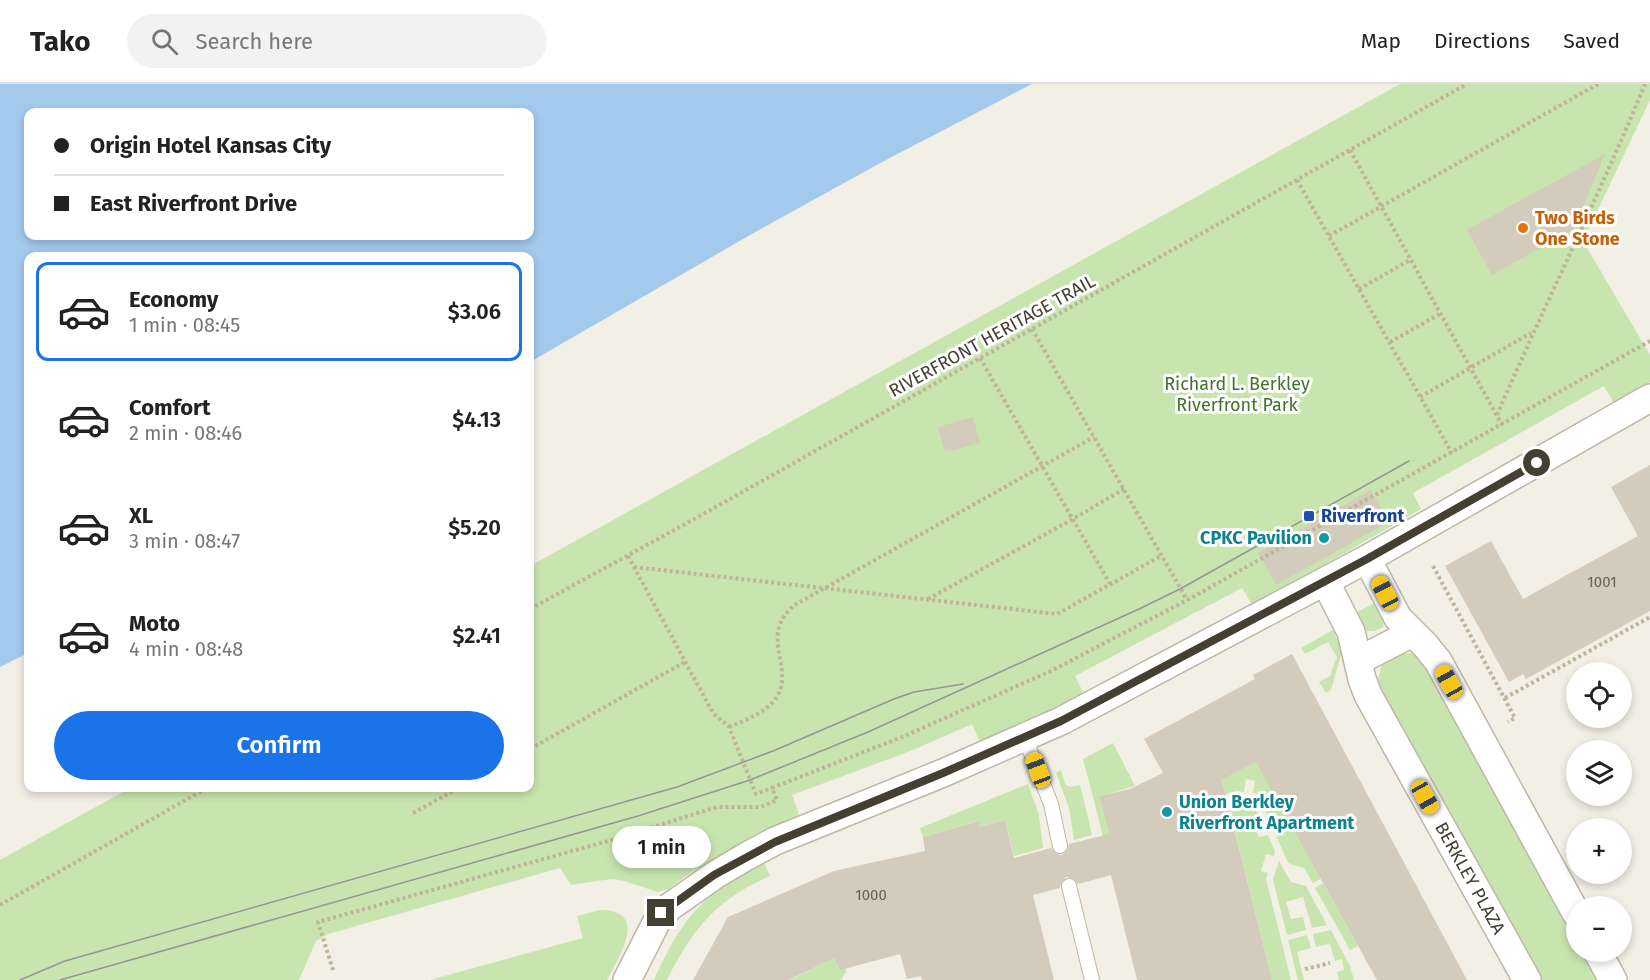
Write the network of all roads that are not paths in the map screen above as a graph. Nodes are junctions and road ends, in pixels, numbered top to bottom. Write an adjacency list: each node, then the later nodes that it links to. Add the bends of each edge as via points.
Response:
1 (1650, 398): 2 (street)
2 (1367, 559): 3 (street); 4 (street, via 1398,618)
3 (1325, 581): 5 (street, BERKLEY PLAZA, via 1351,632); 6 (street)
4 (1412, 633): 5 (street); 9 (street, via 1438,662)
5 (1358, 662): 13 (street, BERKLEY PLAZA, via 1368,695)
6 (1025, 738): 7 (lane, via 1051,804); 11 (street, via 775,842 714,875 661,913)
7 (1060, 846)
8 (1069, 886): 12 (lane)
9 (1567, 896)
10 (1603, 962): 14 (street)
11 (627, 980)
12 (1092, 980)
13 (1527, 980)
14 (1613, 980)

